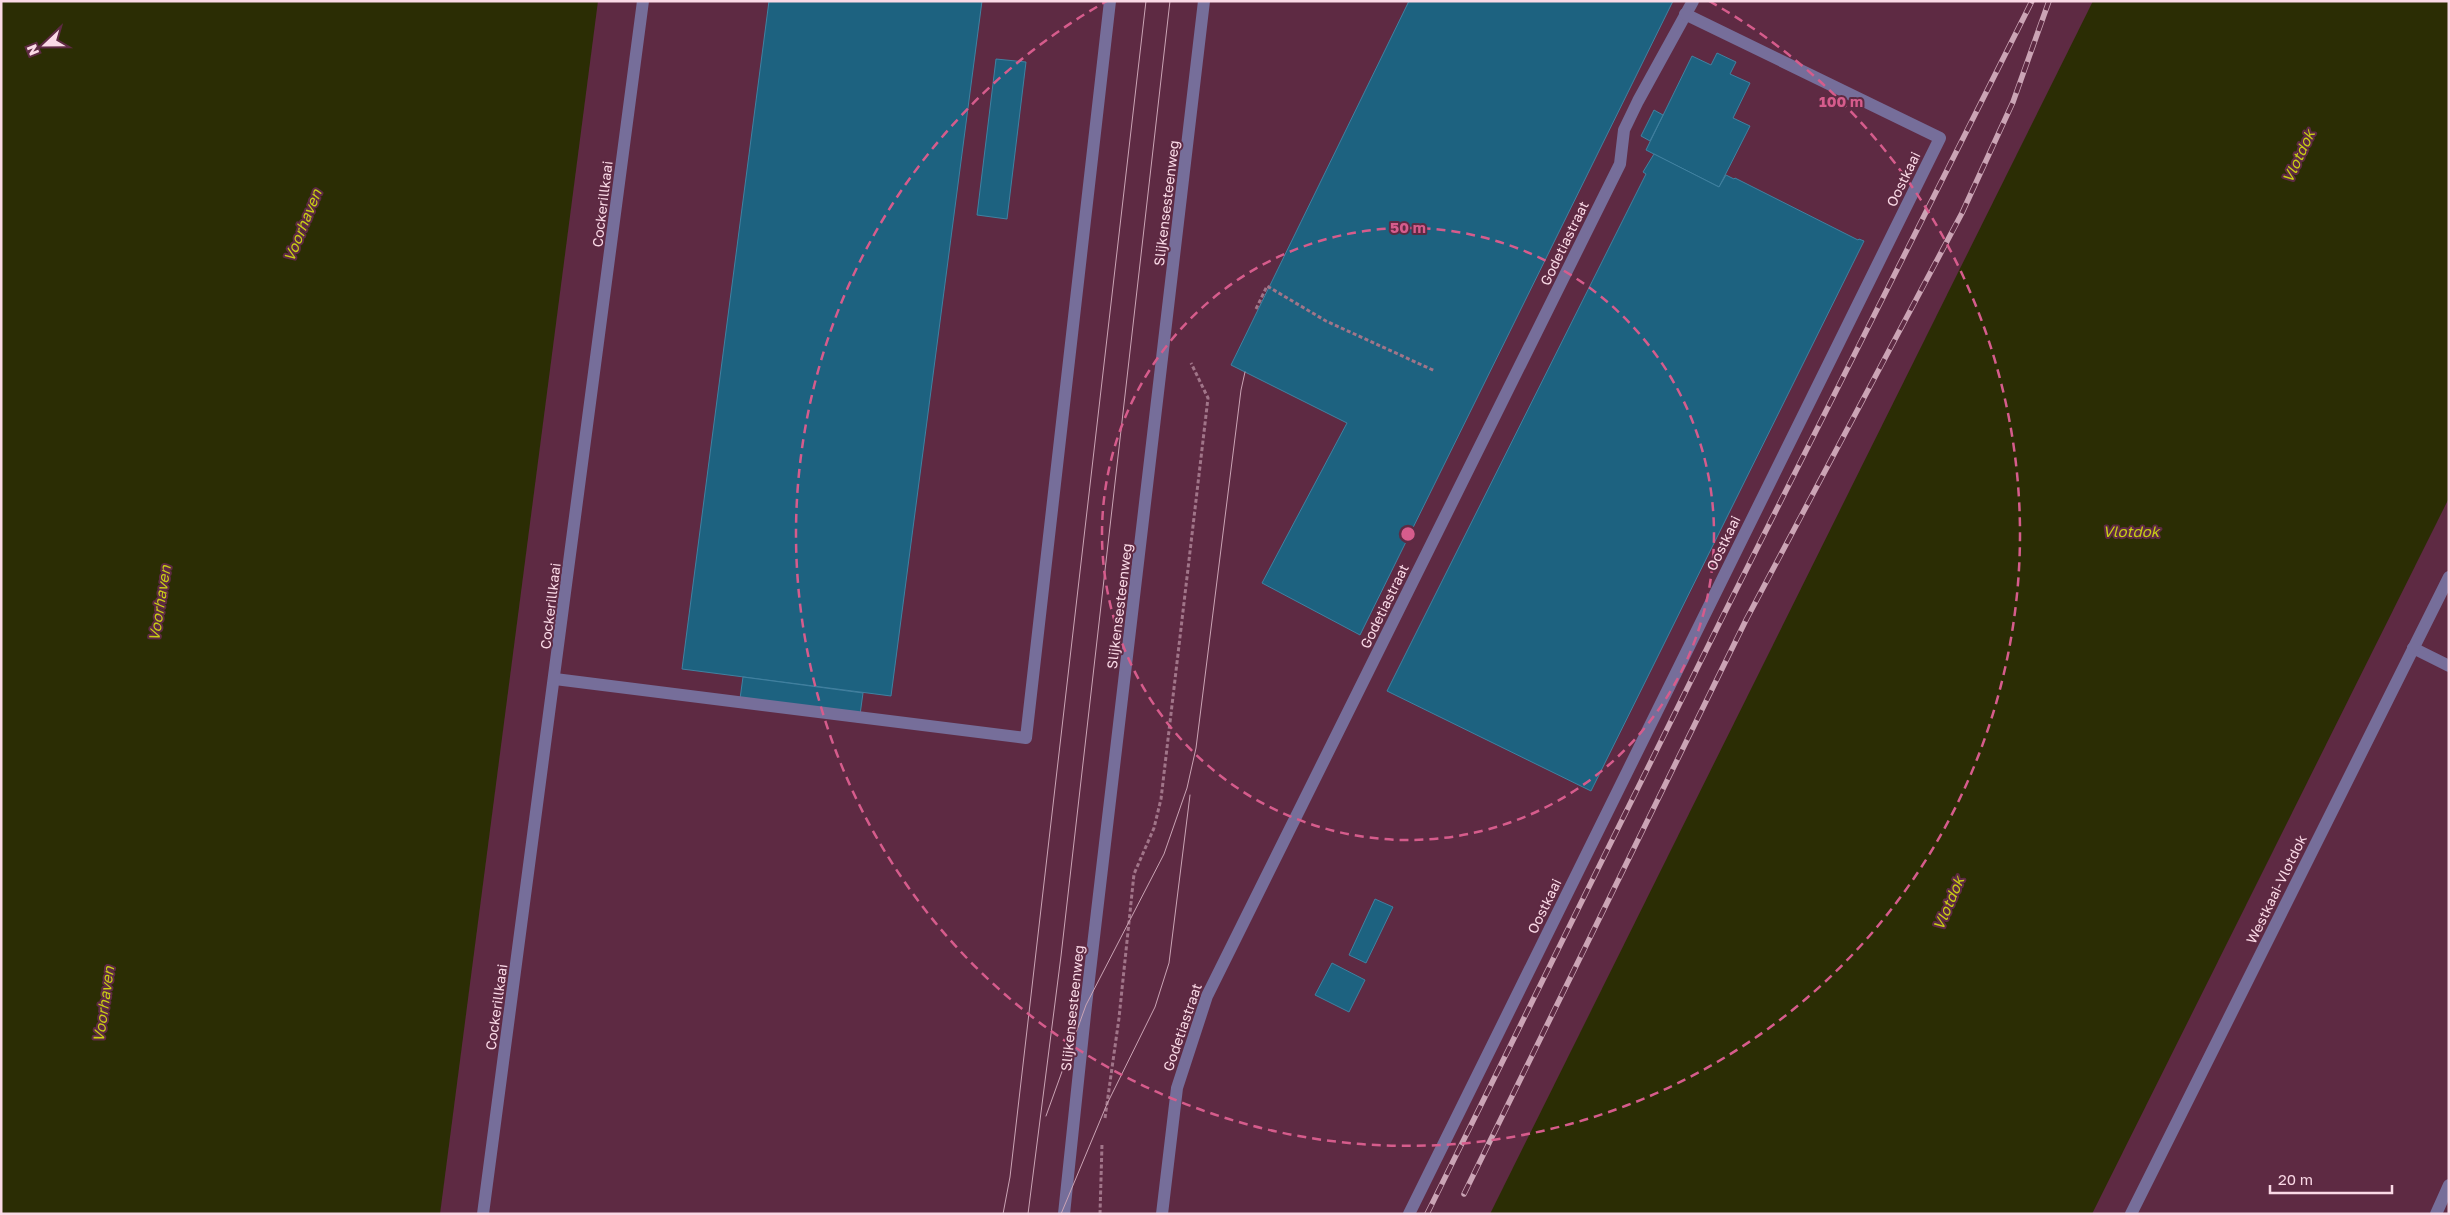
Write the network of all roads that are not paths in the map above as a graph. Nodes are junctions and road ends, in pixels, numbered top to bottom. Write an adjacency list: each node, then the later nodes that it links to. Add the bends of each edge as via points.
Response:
1 (644, 1): 9 (street, Cockerillkaai)
2 (1110, 1): 9 (street, via 1026,738)
3 (1204, 1): 12 (street, Slijkensesteenweg)
4 (1693, 1): 5 (street, Godetiastraat)
5 (1686, 14): 13 (street, Godetiastraat, via 1624,130 1620,164 1207,996 1176,1088); 14 (street, Oostkaai, via 1940,138)
6 (2449, 577): 7 (street, Westkaai-Vlotdok)
7 (2414, 648): 8 (street); 15 (street, Westkaai-Vlotdok)
8 (2449, 666)
9 (555, 679): 11 (street, Cockerillkaai)
10 (2449, 1185): 16 (street)
11 (483, 1214)
12 (1064, 1214)
13 (1162, 1214)
14 (1409, 1214)
15 (2131, 1214)
16 (2436, 1214)

